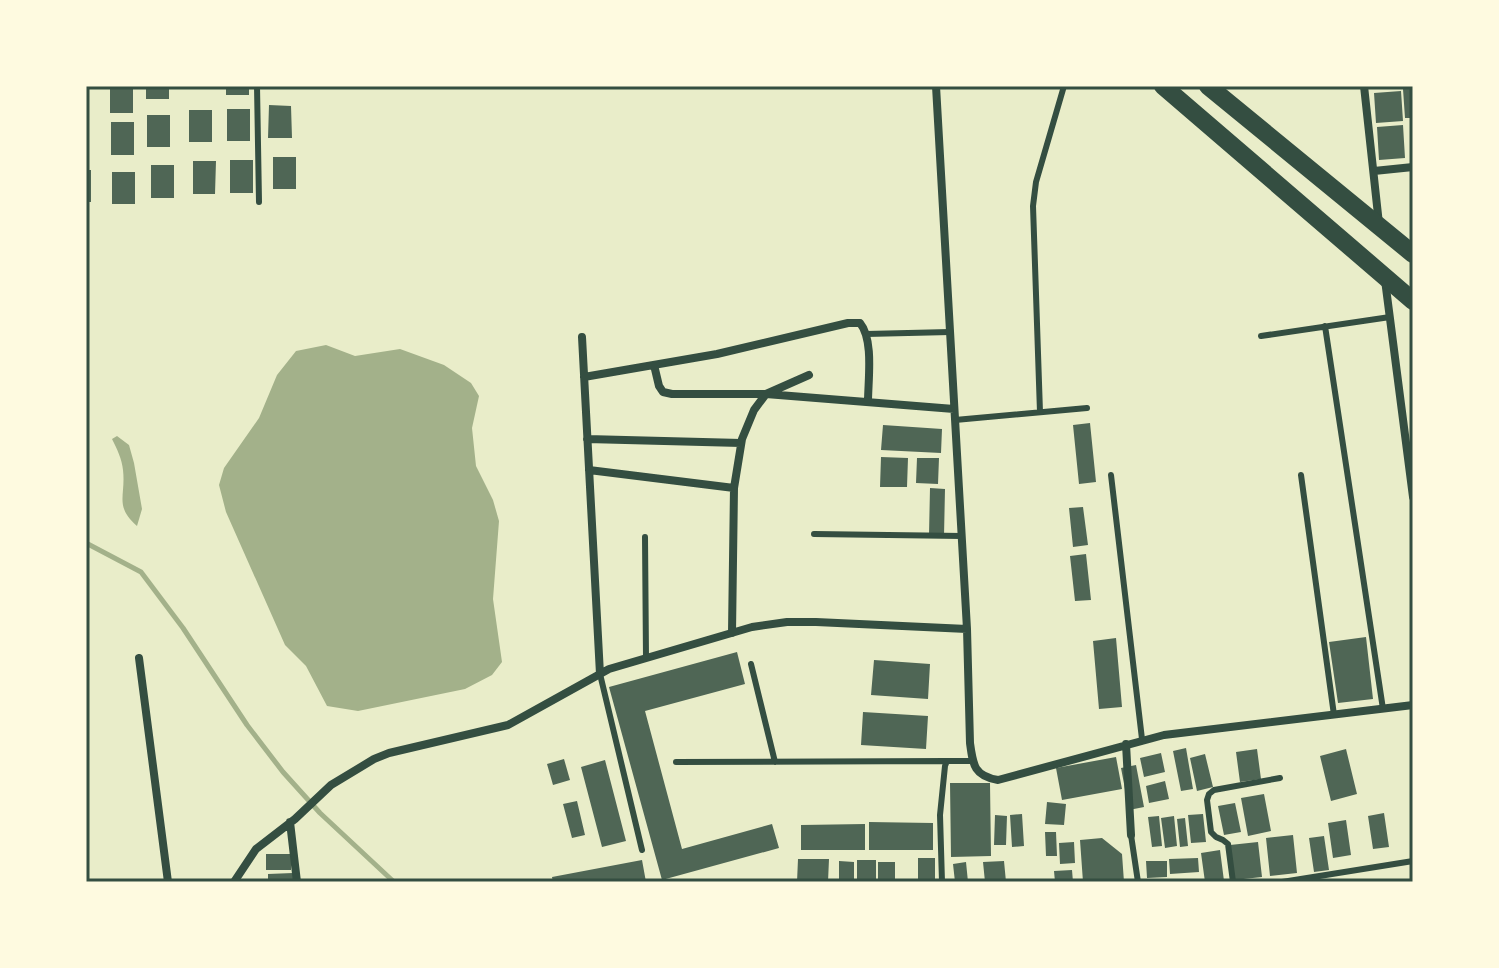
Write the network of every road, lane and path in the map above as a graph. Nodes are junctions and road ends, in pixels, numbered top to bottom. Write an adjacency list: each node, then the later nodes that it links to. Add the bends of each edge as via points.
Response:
1 (257, 86): 9 (lane)
2 (936, 86): 16 (street)
3 (1064, 86): 27 (lane, via 1033,206)
4 (1163, 86): 12 (highway)
5 (1208, 86): 10 (highway)
6 (1364, 86): 8 (street)
7 (1413, 167): 8 (street)
8 (1374, 171): 10 (street)
9 (259, 202)
10 (1380, 227): 11 (highway)
11 (1413, 254)
12 (1384, 276): 13 (highway); 14 (street)
13 (1413, 301)
14 (1390, 317): 15 (lane); 35 (street)
15 (1325, 326): 18 (lane); 46 (lane)
16 (950, 332): 17 (lane); 26 (street)
17 (866, 334): 20 (street, via 860,323 848,323); 24 (street)
18 (1261, 336)
19 (582, 337): 22 (street)
20 (654, 365): 22 (street); 23 (street, via 663,392)
21 (809, 375): 23 (street)
22 (584, 377): 29 (street)
23 (766, 394): 24 (street); 30 (street)
24 (868, 402): 26 (street)
25 (1087, 408): 27 (lane)
26 (954, 409): 28 (street)
27 (1040, 412): 28 (lane)
28 (955, 420): 37 (street)
29 (587, 439): 30 (street); 31 (street)
30 (741, 443): 34 (street)
31 (589, 470): 34 (street); 44 (street)
32 (1111, 475): 48 (lane)
33 (1301, 475): 47 (lane)
34 (734, 488): 40 (street)
35 (1413, 497)
36 (814, 534): 37 (lane)
37 (962, 536): 39 (street)
38 (645, 537): 42 (lane)
39 (967, 629): 40 (street, via 816,622 767,624); 51 (street)
40 (732, 633): 42 (street)
41 (139, 658): 59 (street)
42 (646, 658): 44 (street)
43 (751, 664): 53 (lane)
44 (600, 674): 55 (street, via 508,725 374,759 331,785); 57 (lane)
45 (1413, 705): 46 (street)
46 (1383, 709): 47 (street)
47 (1334, 715): 48 (street)
48 (1142, 739): 49 (street)
49 (1126, 744): 51 (street, via 998,780 986,777); 56 (street)
50 (947, 761): 51 (lane); 53 (lane); 62 (lane, via 940,815)
51 (972, 761)
52 (676, 762): 53 (lane)
53 (775, 762)
54 (1280, 778): 64 (lane, via 1209,794 1211,832 1228,844)
55 (293, 820): 60 (street, via 256,849); 61 (street)
56 (1131, 835): 63 (lane)
57 (642, 850)
58 (1413, 861): 65 (lane)
59 (168, 882)
60 (234, 882)
61 (297, 882)
62 (942, 882)
63 (1138, 882)
64 (1233, 882)
65 (1282, 882)

